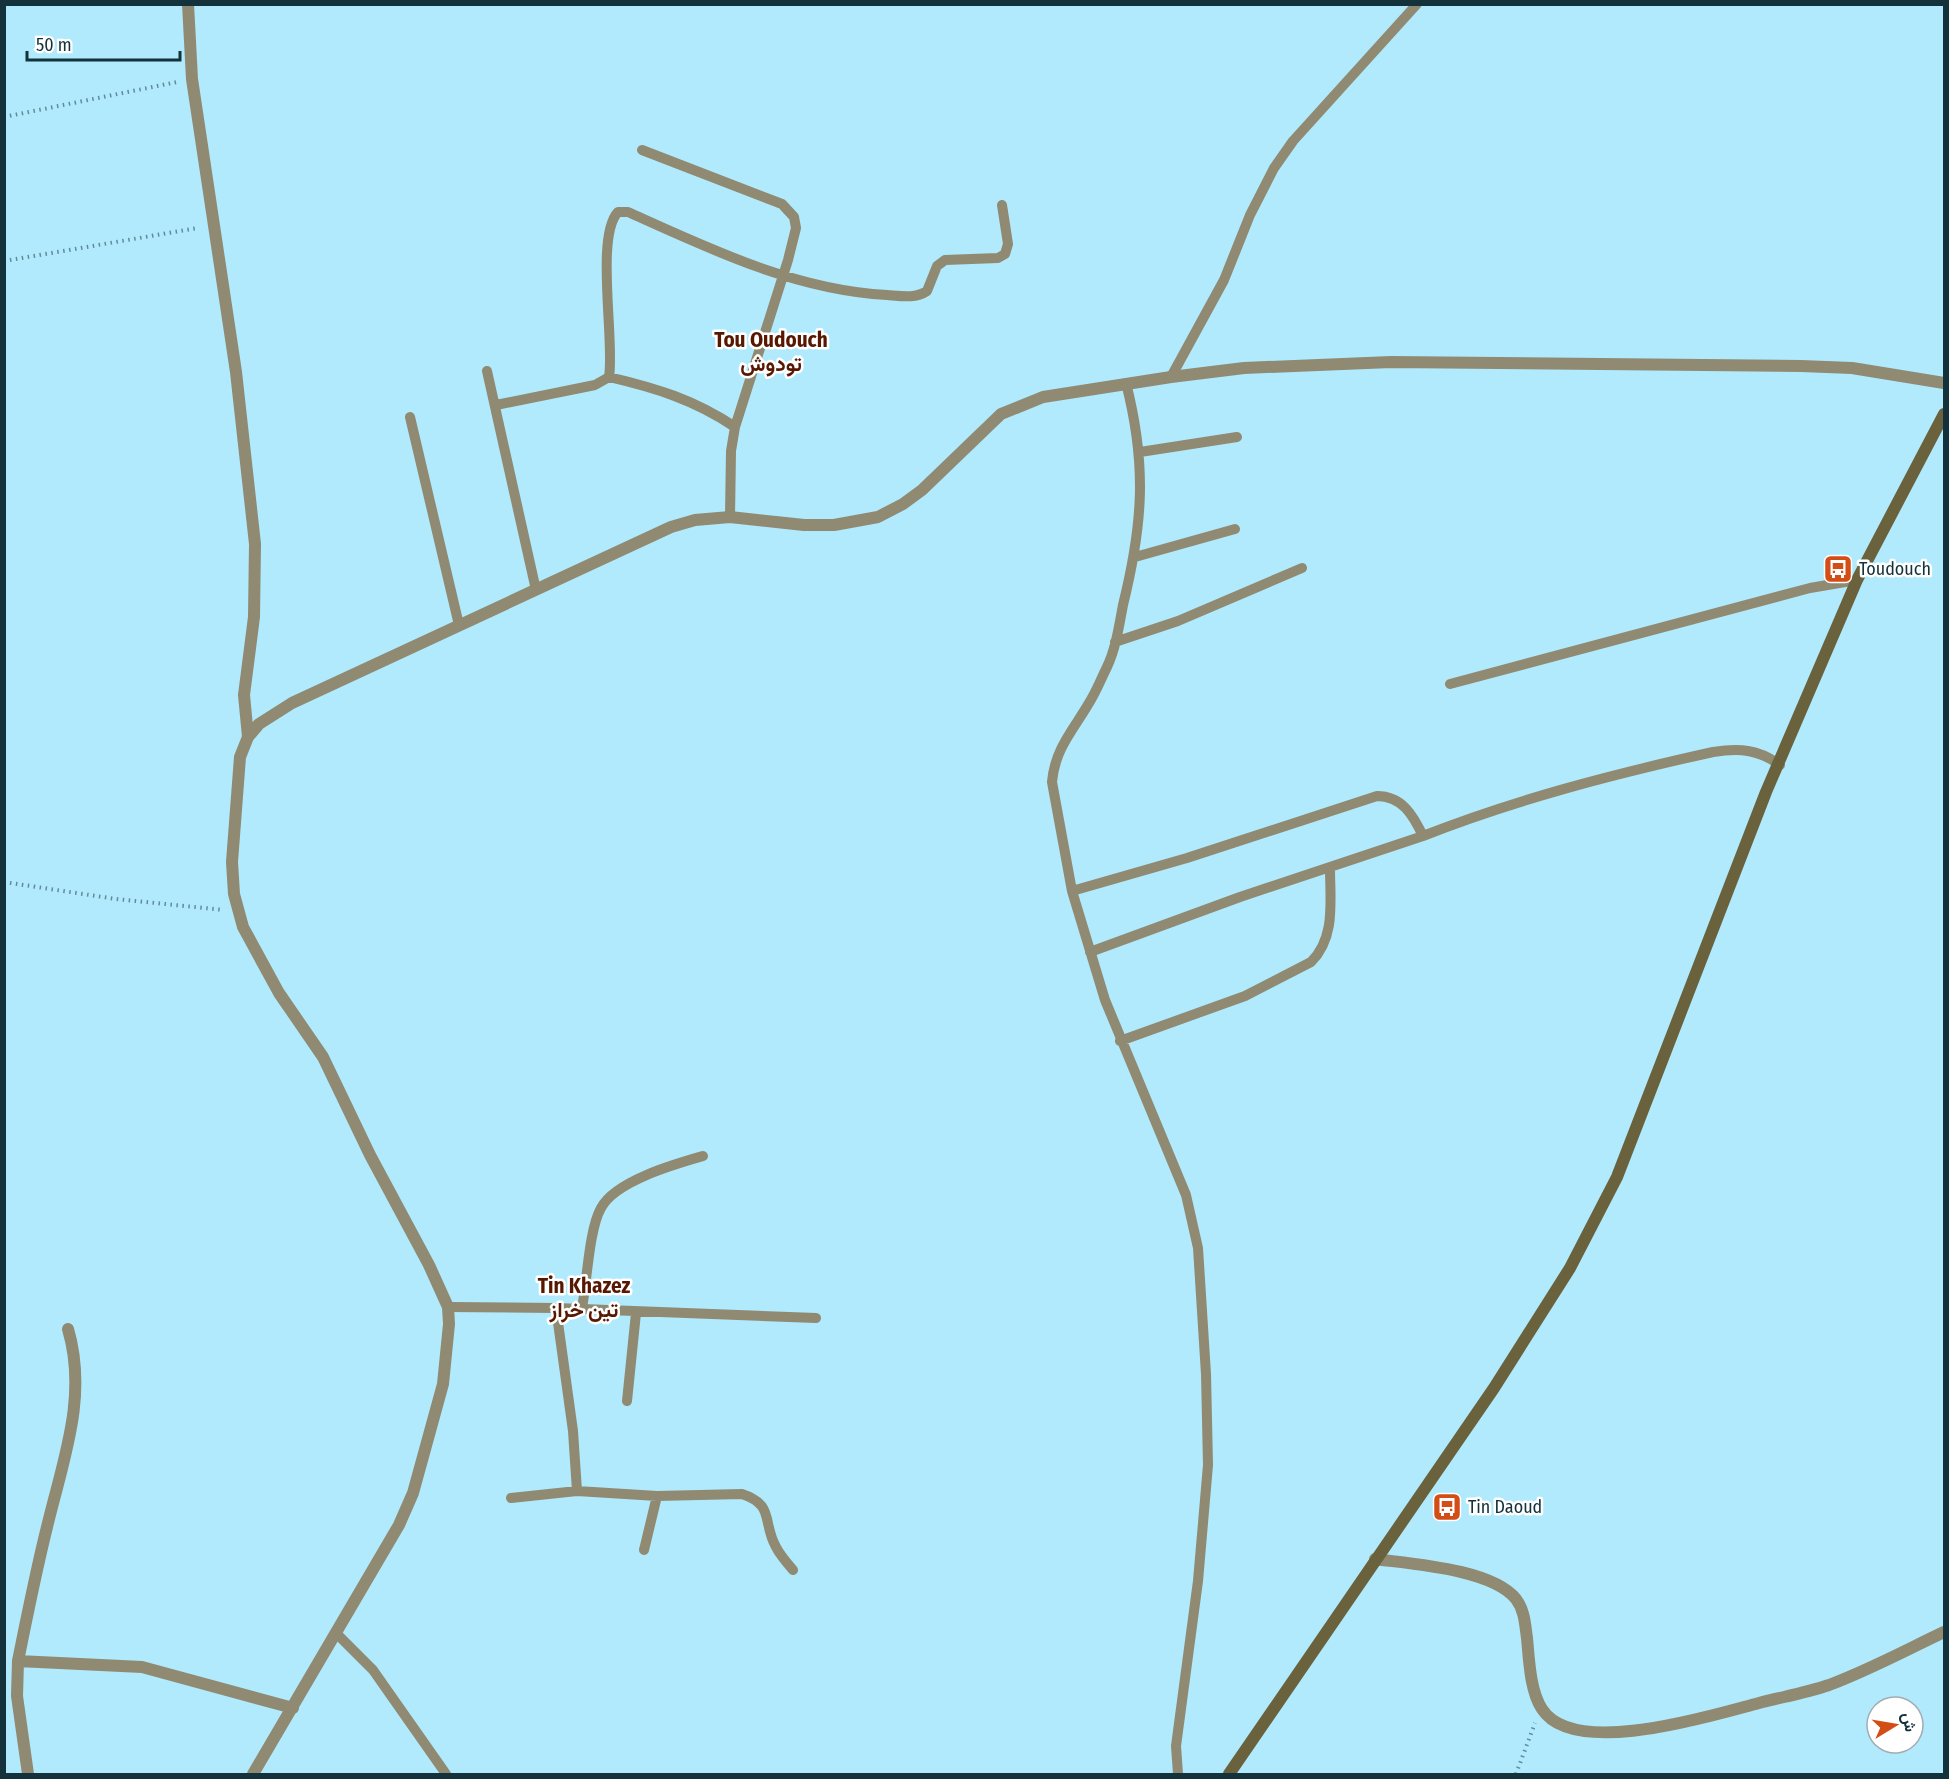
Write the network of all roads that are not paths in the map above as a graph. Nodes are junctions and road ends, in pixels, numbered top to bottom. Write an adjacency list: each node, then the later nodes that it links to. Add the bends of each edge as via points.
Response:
1 (188, 4): 26 (street, via 192,79 236,372 255,544 254,617 244,695)
2 (1417, 4): 7 (lane, via 1286,150 1250,215 1224,280)
3 (642, 150): 5 (lane, via 786,207 796,228)
4 (1002, 205): 5 (lane, via 1006,252 998,258 945,260 937,266 925,293 878,294)
5 (783, 276): 8 (lane, via 707,248 628,212 618,212 613,219 608,249); 14 (lane)
6 (487, 371): 11 (lane)
7 (1171, 376): 9 (street); 10 (street, via 1244,368 1391,362 1705,364 1851,368)
8 (609, 377): 11 (lane, via 595,385); 14 (lane, via 677,395)
9 (1126, 383): 16 (lane); 17 (street, via 1043,397 1001,414 922,490 878,518 804,525)
10 (1944, 383)
11 (496, 405): 22 (lane)
12 (1944, 414): 21 (main road)
13 (410, 417): 23 (lane)
14 (735, 427): 17 (lane)
15 (1237, 437): 16 (lane)
16 (1140, 452): 19 (lane)
17 (730, 517): 22 (street, via 671,527)
18 (1235, 529): 19 (lane)
19 (1135, 557): 24 (lane)
20 (1302, 568): 24 (lane, via 1179,621)
21 (1857, 580): 25 (lane, via 1810,588); 27 (main road)
22 (536, 590): 23 (street)
23 (459, 626): 26 (street, via 292,703)
24 (1115, 642): 30 (lane, via 1093,697 1066,737 1054,765 1055,807)
25 (1450, 684)
26 (248, 736): 34 (street, via 240,757 234,822 234,894 238,912 260,960 323,1057)
27 (1779, 765): 28 (lane, via 1756,751 1713,752 1488,810); 45 (main road, via 1617,1177 1570,1268 1494,1388)
28 (1422, 836): 29 (lane); 30 (lane, via 1414,817 1401,803 1377,796)
29 (1330, 868): 31 (lane); 32 (lane, via 1329,930 1311,962 1245,996)
30 (1072, 891): 31 (lane)
31 (1090, 952): 32 (lane)
32 (1120, 1041): 54 (lane, via 1186,1196 1200,1272 1208,1464 1198,1581 1176,1746)
33 (703, 1156): 36 (lane, via 634,1182 605,1200 594,1224)
34 (448, 1307): 35 (lane); 48 (street, via 450,1324 443,1384 413,1493 399,1526)
35 (556, 1308): 36 (lane); 41 (lane)
36 (582, 1308): 37 (lane)
37 (636, 1313): 38 (lane); 40 (lane)
38 (816, 1318)
39 (68, 1329): 49 (street, via 76,1356 77,1387)
40 (627, 1401)
41 (577, 1491): 42 (lane); 43 (lane)
42 (657, 1496): 44 (lane); 46 (lane, via 723,1493 755,1498 766,1511 776,1546)
43 (511, 1498)
44 (644, 1550)
45 (1375, 1559): 47 (street, via 1477,1577 1508,1591 1524,1617 1542,1709 1554,1721 1568,1727 1597,1732 1674,1724 1827,1685 1882,1664); 55 (main road)
46 (793, 1570)
47 (1944, 1632)
48 (337, 1634): 50 (street); 53 (lane, via 373,1670)
49 (18, 1661): 50 (street, via 142,1667); 51 (street, via 16,1696)
50 (293, 1708): 52 (street)
51 (28, 1774)
52 (253, 1774)
53 (446, 1774)
54 (1178, 1774)
55 (1229, 1774)

